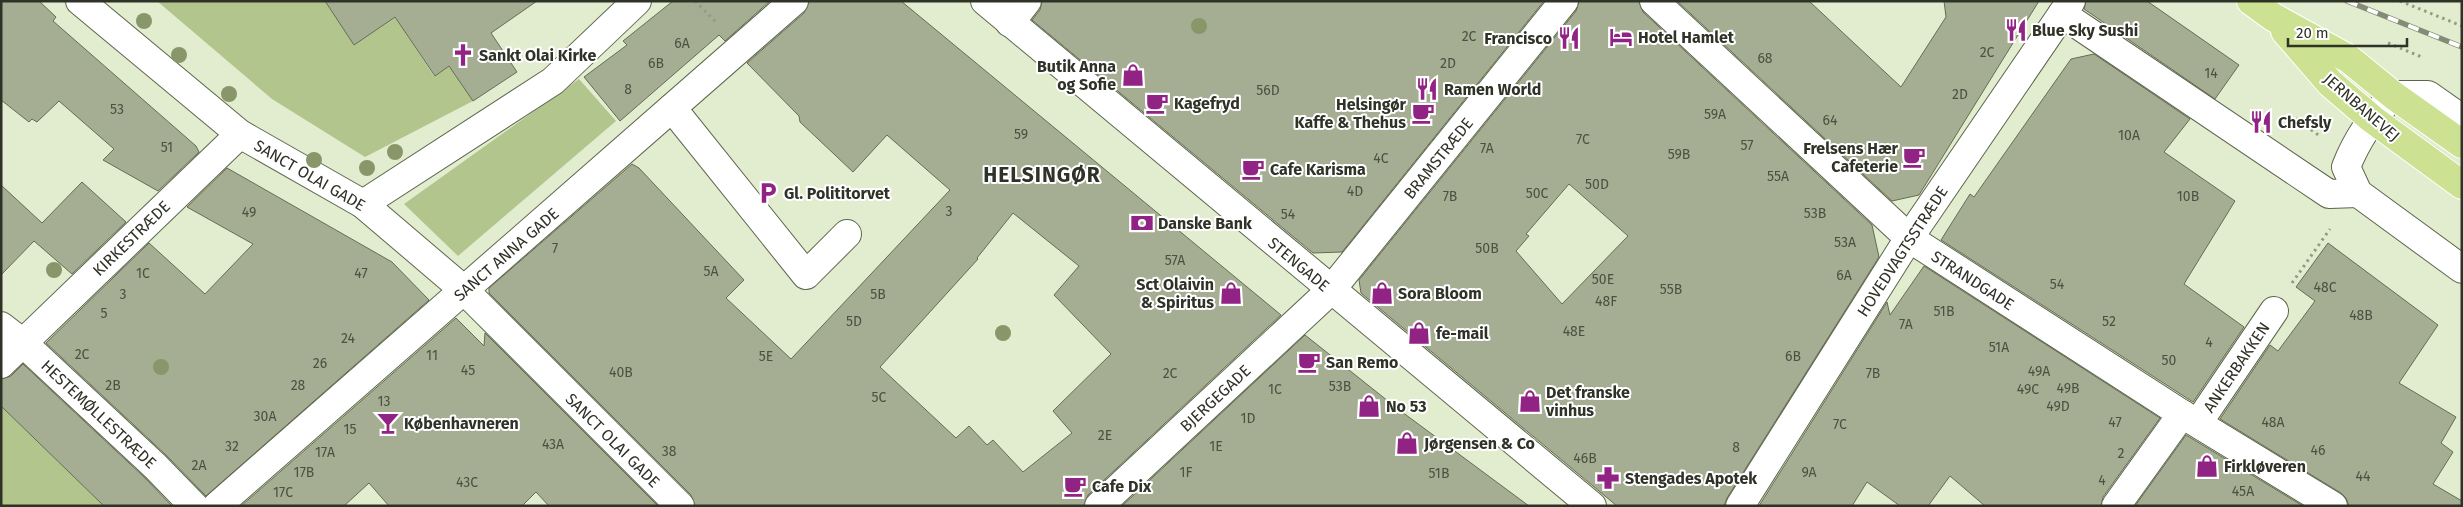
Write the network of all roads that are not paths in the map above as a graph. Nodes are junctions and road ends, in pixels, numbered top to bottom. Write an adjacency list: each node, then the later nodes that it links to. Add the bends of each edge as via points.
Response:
1 (80, 1): 16 (street, SANCT OLAI GADE)
2 (637, 1): 20 (street, via 553,81)
3 (794, 1): 13 (street, SANCT ANNA GADE)
4 (985, 1): 11 (street, STENGADE)
5 (1027, 1): 11 (street)
6 (1564, 1): 25 (street, BRAMSTRÆDE)
7 (1654, 1): 22 (street, STRANDGADE)
8 (2250, 1): 10 (main road, JERNBANEVEJ)
9 (2066, 8): 19 (street, via 2329,194); 22 (street, HOVEDVAGTSSTRÆDE)
10 (2272, 17): 12 (main road, JERNBANEVEJ, via 2349,59); 14 (main road, JERNBANEVEJ, via 2330,83)
11 (1010, 23): 25 (street, STENGADE)
12 (2393, 95): 14 (street); 15 (street, via 2428,95); 17 (main road, JERNBANEVEJ)
13 (672, 108): 21 (street, via 806,275); 24 (street, SANCT ANNA GADE)
14 (2372, 118): 18 (main road, JERNBANEVEJ); 19 (street, via 2353,147 2346,168)
15 (2462, 119)
16 (240, 134): 20 (street, SANCT OLAI GADE); 28 (street, KIRKESTRÆDE)
17 (2462, 144)
18 (2462, 185)
19 (2358, 193): 23 (street)
20 (363, 204): 24 (street, SANCT OLAI GADE)
21 (847, 234)
22 (1909, 238): 30 (street, STRANDGADE); 36 (street, HOVEDVAGTSSTRÆDE)
23 (2462, 269)
24 (464, 290): 32 (street, SANCT ANNA GADE); 33 (street, SANCT OLAI GADE)
25 (1331, 290): 34 (street, BJERGEGADE); 35 (street, STENGADE)
26 (2274, 311): 30 (street, ANKERBAKKEN)
27 (1, 326): 28 (street, HESTEMØLLESTRÆDE)
28 (23, 343): 29 (street, KIRKESTRÆDE); 31 (street, HESTEMØLLESTRÆDE)
29 (1, 364)
30 (2190, 418): 37 (street, ANKERBAKKEN); 38 (street, STRANDGADE)
31 (194, 506)
32 (217, 506)
33 (680, 506)
34 (1098, 506)
35 (1592, 506)
36 (1740, 506)
37 (2116, 506)
38 (2333, 506)

